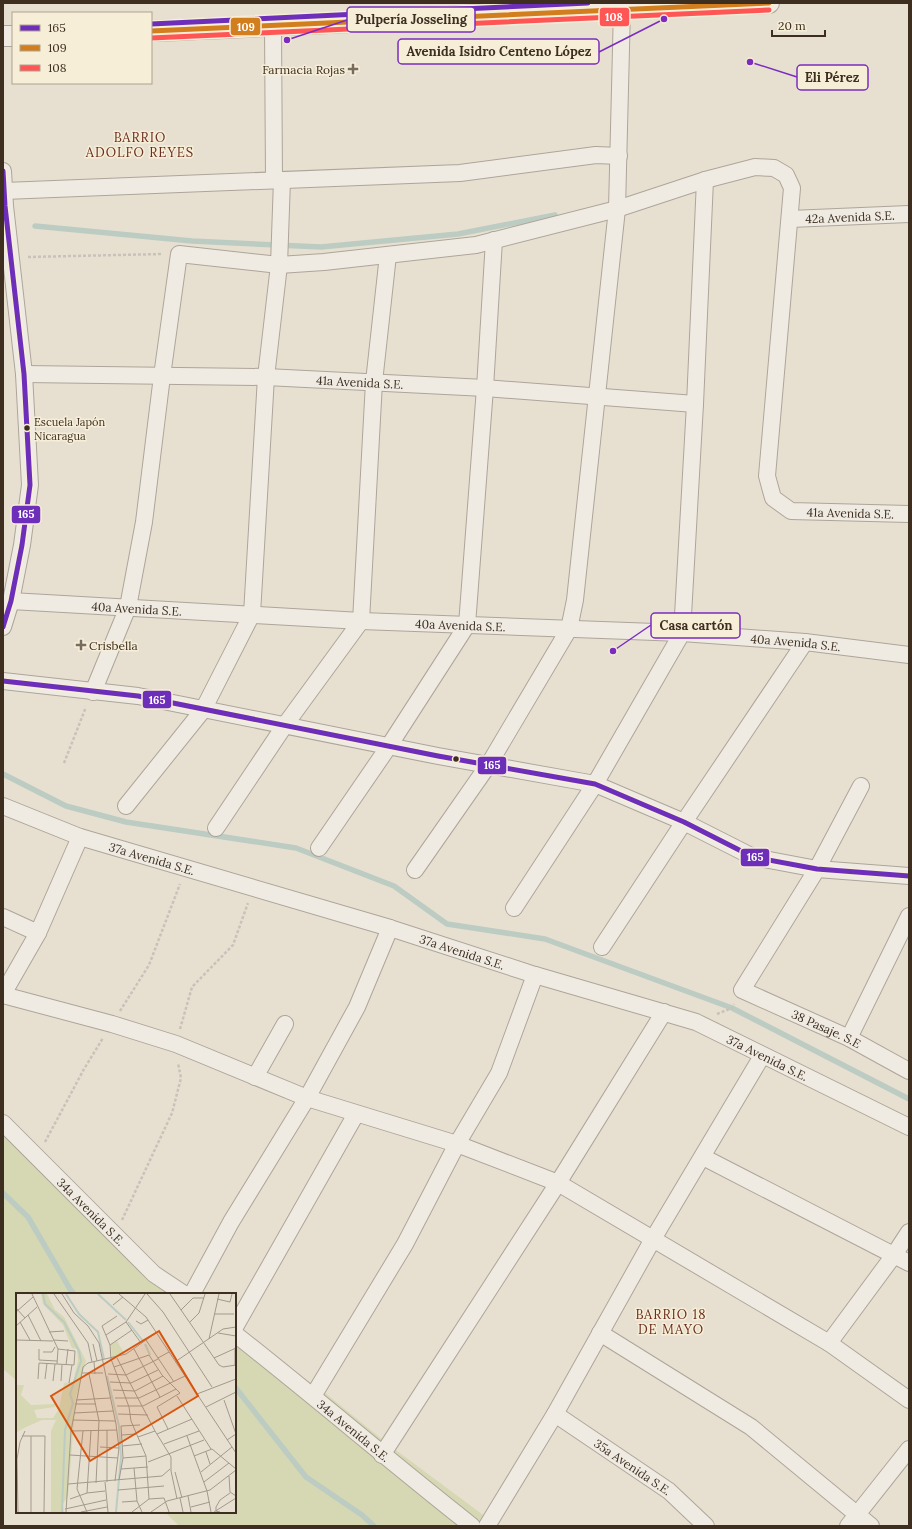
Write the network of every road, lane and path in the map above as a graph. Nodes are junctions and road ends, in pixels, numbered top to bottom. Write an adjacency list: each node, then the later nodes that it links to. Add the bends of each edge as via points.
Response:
1 (769, 3): 2 (street)
2 (622, 8): 3 (street); 6 (street)
3 (417, 11): 4 (street)
4 (273, 26): 5 (street); 8 (street)
5 (152, 31)
6 (618, 156): 8 (street, via 596,155 460,173); 11 (street)
7 (3, 171): 10 (street)
8 (278, 180): 10 (street); 18 (street)
9 (705, 180): 11 (street); 13 (street, via 754,167 774,168 786,175 792,188); 25 (street)
10 (4, 190): 17 (street)
11 (617, 209): 14 (street); 24 (street)
12 (909, 214): 13 (street, 42a Avenida S.E.)
13 (790, 219): 26 (street, 41a Avenida S.E., via 767,476 773,498 791,511)
14 (494, 240): 16 (street, via 476,245); 23 (street)
15 (180, 254): 17 (path); 18 (street); 20 (street)
16 (388, 255): 18 (street); 22 (street)
17 (7, 257): 19 (street)
18 (279, 265): 21 (street)
19 (24, 374): 20 (street, 41a Avenida S.E.); 27 (street, via 30,485)
20 (162, 376): 21 (street, 41a Avenida S.E.); 28 (street, via 144,522)
21 (266, 377): 22 (street, 41a Avenida S.E.); 29 (street)
22 (374, 382): 23 (street, 41a Avenida S.E.); 30 (street)
23 (485, 388): 24 (street, 41a Avenida S.E.); 31 (street)
24 (598, 396): 25 (street, 41a Avenida S.E.); 33 (street, via 576,600)
25 (695, 404): 34 (street)
26 (909, 514)
27 (11, 600): 28 (street, 40a Avenida S.E.); 32 (street)
28 (128, 607): 29 (street, 40a Avenida S.E.); 38 (street)
29 (252, 614): 30 (street, 40a Avenida S.E.); 39 (street)
30 (361, 621): 31 (street, 40a Avenida S.E.); 40 (street)
31 (466, 625): 33 (street, 40a Avenida S.E.); 41 (street)
32 (3, 627)
33 (569, 629): 34 (street, 40a Avenida S.E.); 43 (street)
34 (682, 634): 35 (street, 40a Avenida S.E.); 44 (street)
35 (805, 642): 36 (street, 40a Avenida S.E.); 48 (street)
36 (909, 655)
37 (3, 681): 38 (street)
38 (93, 692): 39 (street, via 138,696); 42 (path)
39 (203, 710): 40 (street); 47 (street)
40 (285, 725): 41 (street); 49 (street)
41 (389, 746): 43 (street); 51 (street)
42 (64, 763)
43 (489, 764): 44 (street); 53 (street)
44 (595, 784): 48 (street); 56 (street)
45 (861, 786): 52 (street)
46 (3, 806): 50 (street, 37a Avenida S.E.)
47 (126, 806)
48 (684, 822): 52 (street, via 754,857); 61 (street)
49 (216, 828)
50 (80, 837): 55 (street, 37a Avenida S.E.); 60 (street)
51 (319, 848)
52 (817, 869): 54 (street); 63 (street)
53 (415, 870)
54 (909, 876)
55 (253, 888): 59 (street, 37a Avenida S.E.); 69 (path, via 232,945 192,987)
56 (514, 908)
57 (909, 916): 68 (street)
58 (3, 917): 60 (street)
59 (390, 928): 62 (street, 37a Avenida S.E.); 73 (street, via 357,1007)
60 (38, 933): 64 (street)
61 (602, 946)
62 (535, 975): 65 (street, 37a Avenida S.E.); 77 (street, via 499,1073)
63 (742, 990): 66 (path, via 732,1008); 68 (street, 38 Pasaje. S.E)
64 (3, 995): 69 (street)
65 (664, 1012): 66 (street, 37a Avenida S.E.); 79 (street)
66 (696, 1022): 70 (street, 37a Avenida S.E.)
67 (285, 1024): 72 (street)
68 (849, 1038): 71 (street, 38 Pasaje. S.E)
69 (176, 1044): 72 (street); 81 (path, via 180,1078 172,1113)
70 (762, 1056): 76 (street, 37a Avenida S.E.); 78 (street)
71 (909, 1071)
72 (255, 1077): 73 (street)
73 (307, 1098): 74 (street); 86 (street, via 231,1222)
74 (356, 1114): 77 (street); 87 (street)
75 (3, 1123): 81 (street, 34a Avenida S.E.)
76 (909, 1127)
77 (457, 1144): 79 (street); 91 (street, via 405,1244)
78 (703, 1157): 82 (street); 83 (street)
79 (558, 1183): 82 (street); 95 (street)
80 (909, 1232): 83 (street)
81 (115, 1235): 85 (street, 34a Avenida S.E., via 154,1274)
82 (653, 1239): 88 (street); 90 (street)
83 (894, 1255): 84 (street); 90 (street)
84 (909, 1263)
85 (182, 1293)
86 (193, 1293)
87 (236, 1325)
88 (600, 1333): 93 (street); 96 (street, via 751,1427)
89 (236, 1335): 91 (street, 34a Avenida S.E.)
90 (829, 1342): 92 (street)
91 (313, 1396): 95 (street, 34a Avenida S.E.)
92 (909, 1400)
93 (555, 1414): 98 (street); 99 (street, 35a Avenida S.E., via 669,1491)
94 (909, 1449): 96 (street)
95 (382, 1455): 97 (street, 34a Avenida S.E.)
96 (853, 1520): 100 (street)
97 (472, 1526)
98 (488, 1526)
99 (706, 1526)
100 (871, 1526)

